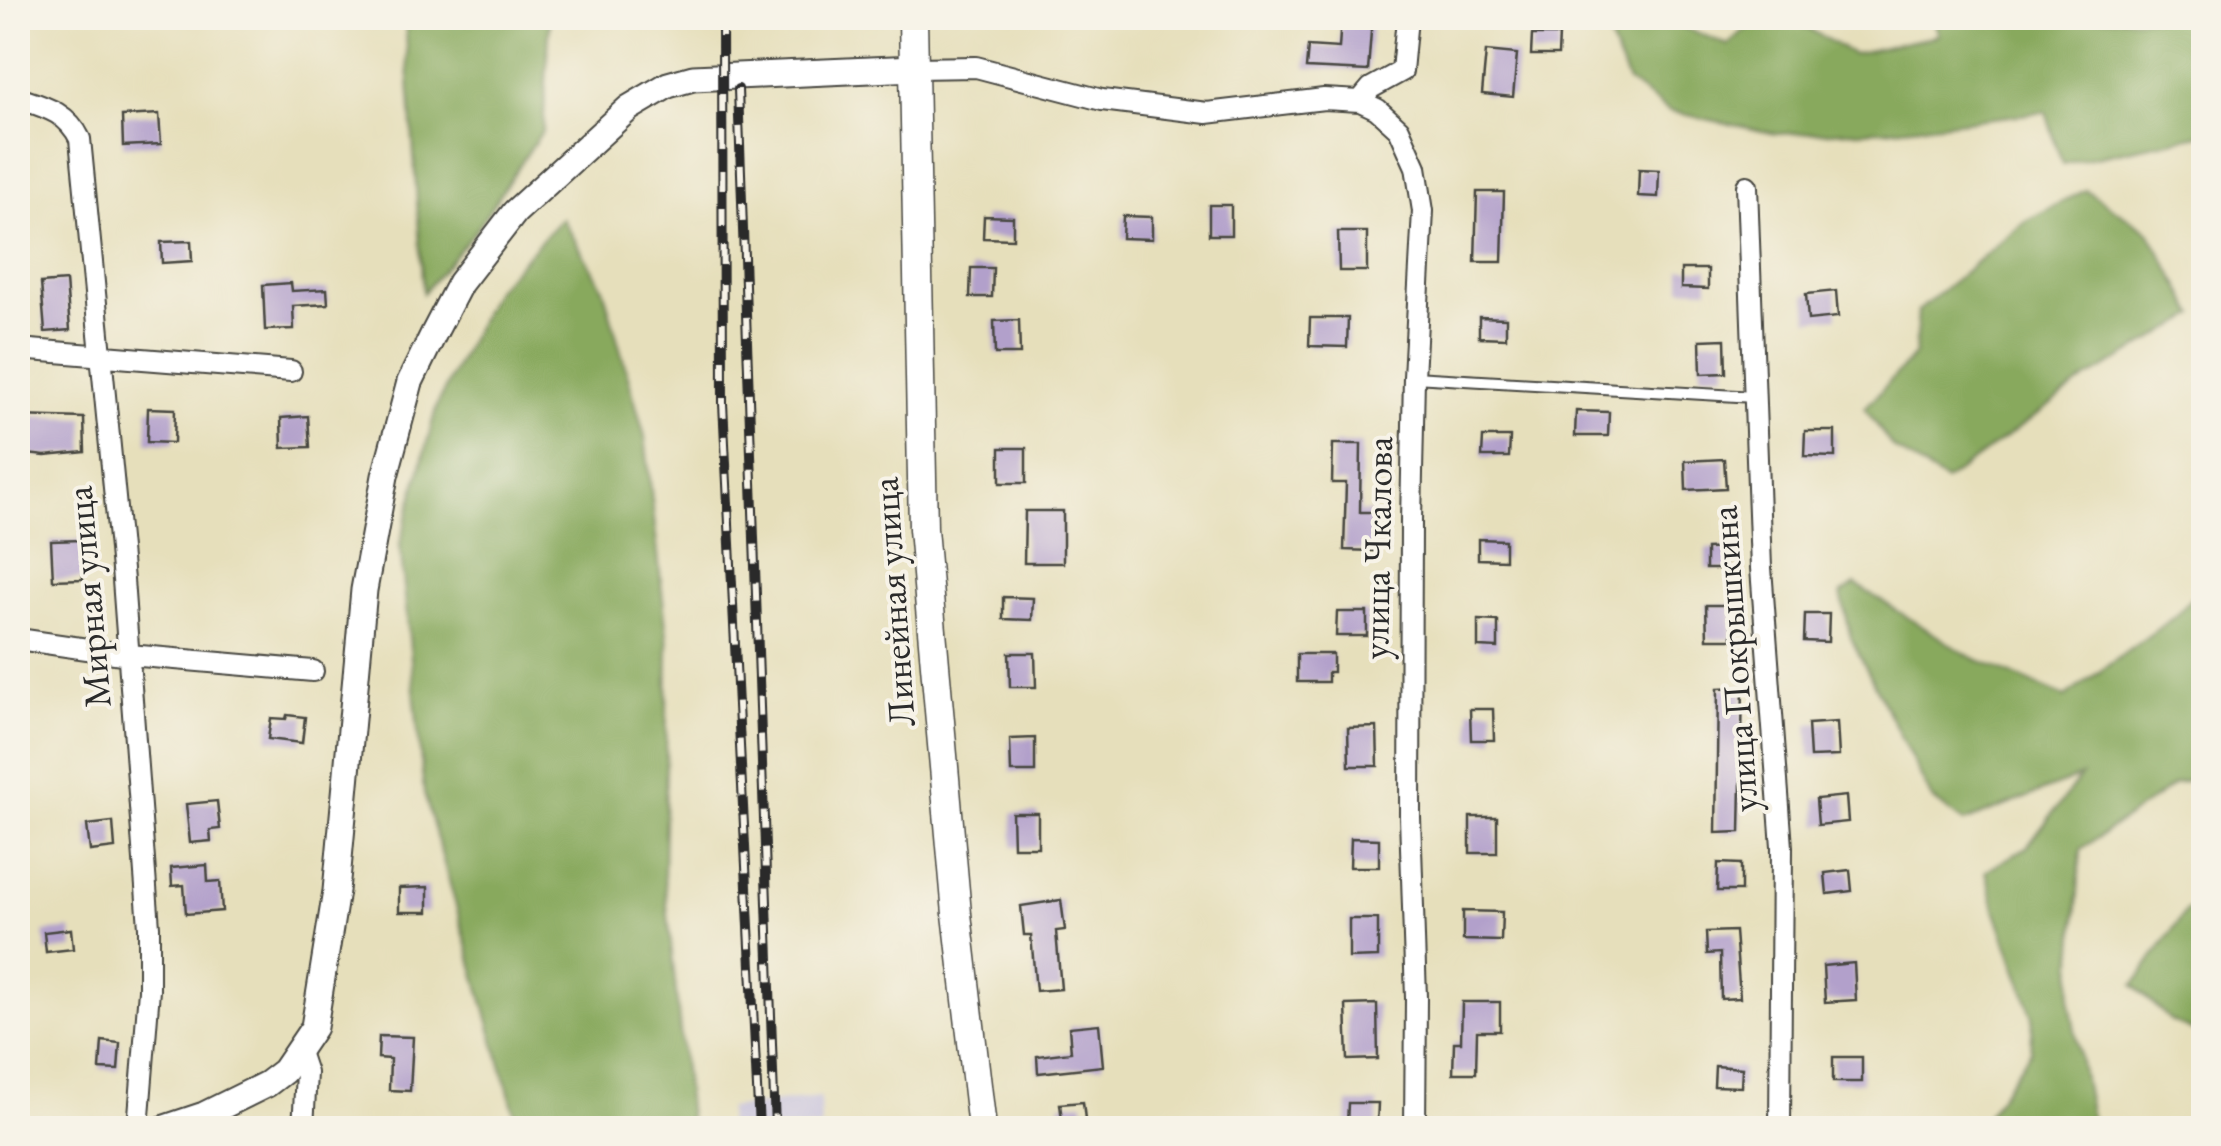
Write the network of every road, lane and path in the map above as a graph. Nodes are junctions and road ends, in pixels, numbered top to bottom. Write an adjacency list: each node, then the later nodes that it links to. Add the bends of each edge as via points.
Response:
1 (913, 18): 3 (main road, Линейная улица)
2 (1407, 18): 5 (street, via 1402,71)
3 (915, 68): 5 (street, via 976,67 1102,100 1207,114 1324,99); 15 (street, via 693,78 668,85 629,108 540,188 460,283 410,382 384,476 364,590 336,891 314,1027); 19 (main road, Линейная улица, via 923,529)
4 (18, 98): 8 (street, Мирная улица, via 54,110 72,122 80,139)
5 (1360, 101): 10 (street, улица Чкалова, via 1399,129 1416,167 1424,211)
6 (1747, 186): 11 (street, улица Покрышкина)
7 (18, 348): 8 (street)
8 (101, 355): 9 (street); 13 (street, Мирная улица)
9 (292, 372)
10 (1414, 377): 11 (lane); 20 (street, улица Чкалова)
11 (1754, 396): 21 (street, улица Покрышкина, via 1782,848)
12 (18, 638): 13 (street)
13 (128, 654): 14 (street); 16 (street, Мирная улица, via 149,927)
14 (313, 671)
15 (299, 1052): 17 (street, via 267,1084); 18 (street, via 306,1073)
16 (138, 1128)
17 (165, 1128)
18 (303, 1128)
19 (982, 1128)
20 (1415, 1128)
21 (1780, 1128)

